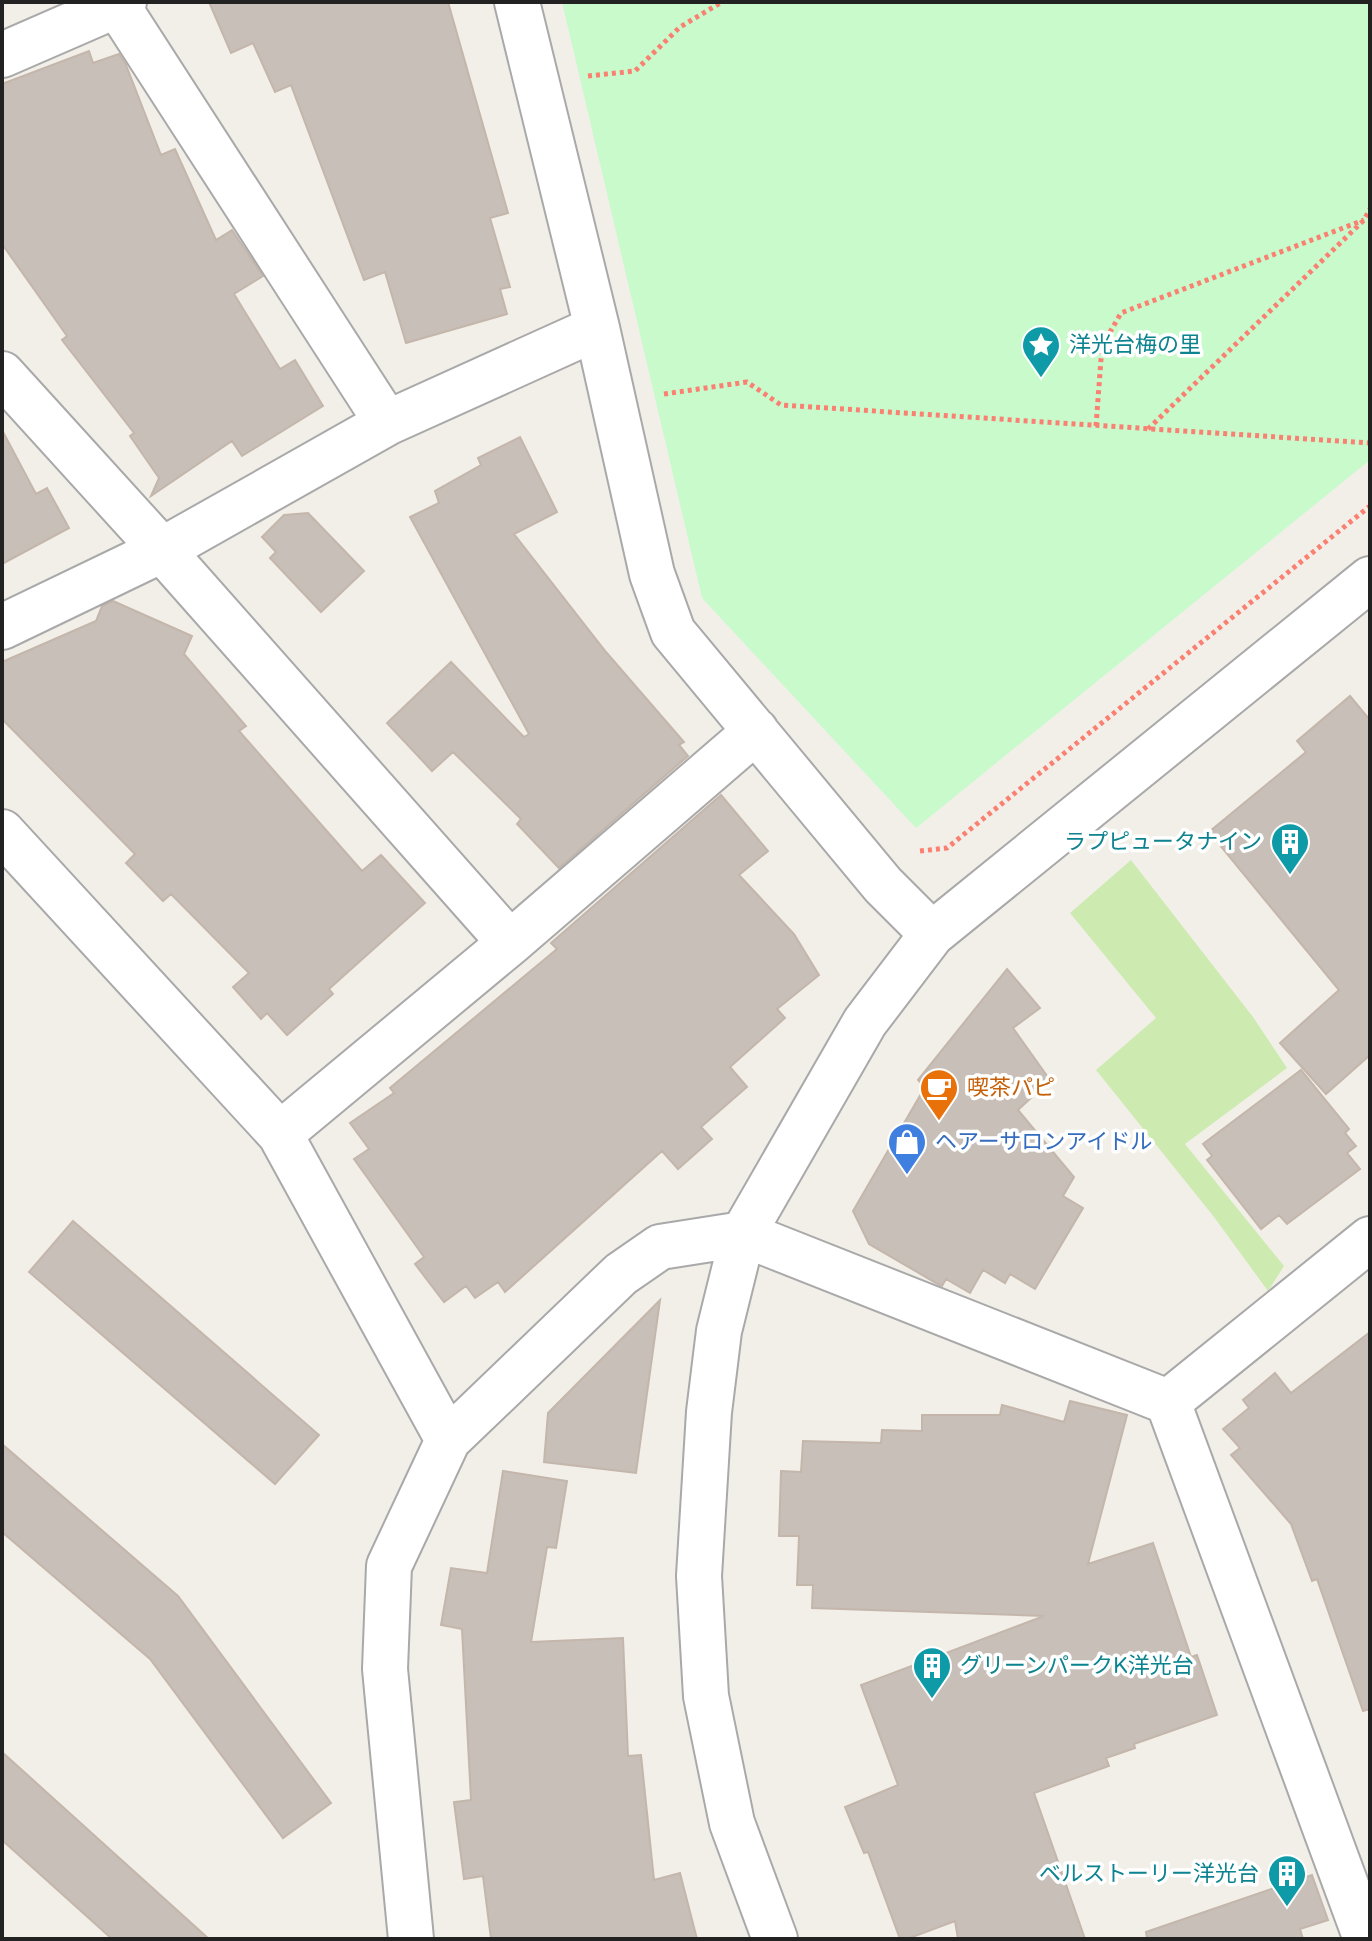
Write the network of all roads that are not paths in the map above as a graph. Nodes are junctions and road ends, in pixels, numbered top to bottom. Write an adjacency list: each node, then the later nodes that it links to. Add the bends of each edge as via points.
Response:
1 (517, 2): 4 (street)
2 (120, 4): 3 (street); 6 (street)
3 (2, 55)
4 (597, 328): 6 (street); 10 (street, via 652,574 673,632)
5 (2, 374): 7 (street)
6 (387, 423): 7 (street)
7 (162, 550): 9 (street); 13 (street)
8 (1370, 579): 12 (street)
9 (2, 627)
10 (756, 731): 12 (street, via 883,885); 13 (street)
11 (2, 832): 14 (street)
12 (932, 934): 15 (street, via 865,1022)
13 (510, 943): 14 (street)
14 (280, 1134): 18 (street)
15 (743, 1234): 17 (street); 18 (street, via 660,1247 621,1274); 20 (street, via 719,1331 712,1385 699,1576 706,1696 732,1823)
16 (1370, 1239): 17 (street)
17 (1168, 1402): 21 (street)
18 (448, 1440): 19 (street, via 389,1566 385,1669)
19 (411, 1939)
20 (775, 1939)
21 (1366, 1939)

